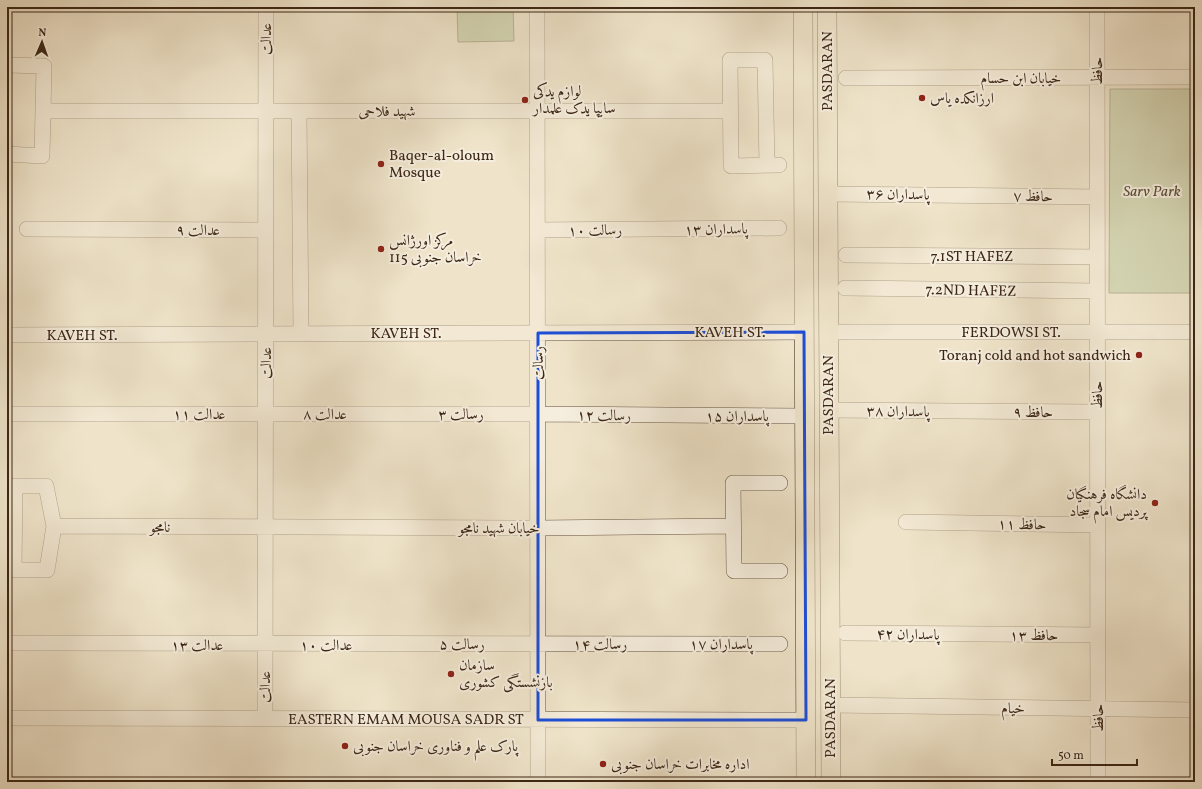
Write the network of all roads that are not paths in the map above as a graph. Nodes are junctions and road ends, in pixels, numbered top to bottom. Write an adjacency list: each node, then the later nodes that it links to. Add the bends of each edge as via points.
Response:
1 (266, 7): 11 (street, عدالت)
2 (537, 7): 13 (street, رسالت)
3 (803, 7): 28 (main road, PASDARAN)
4 (827, 7): 16 (main road, PASDARAN)
5 (1097, 7): 8 (street, حافظ)
6 (7, 65): 10 (street, via 44,66)
7 (846, 78): 8 (street, خیابان ابن حسام)
8 (1097, 78): 9 (street, خیابان ابن حسام); 18 (street, حافظ)
9 (1195, 78)
10 (43, 110): 11 (street, شهید فلاحی); 15 (street, via 42,156)
11 (266, 111): 12 (street, شهید فلاحی); 22 (street, عدالت)
12 (299, 111): 13 (street, شهید فلاحی); 34 (street)
13 (537, 111): 14 (street, شهید فلاحی); 23 (street, رسالت)
14 (730, 111): 14 (street, via 731,166 773,165 765,60 730,60)
15 (7, 154)
16 (828, 194): 17 (street, پاسداران ۳۶); 29 (main road, PASDARAN)
17 (968, 195): 18 (street, حافظ ۷)
18 (1097, 197): 25 (street, حافظ)
19 (779, 228): 21 (street, پاسداران ۱۳)
20 (27, 229): 22 (street, عدالت ۹)
21 (653, 229): 23 (street, رسالت ۱۰)
22 (266, 230): 33 (street, عدالت)
23 (537, 230): 32 (street, رسالت)
24 (846, 255): 25 (street, 7.1ST HAFEZ)
25 (1097, 257): 27 (street, حافظ)
26 (845, 288): 27 (street, 7.2ND HAFEZ)
27 (1097, 291): 30 (street, حافظ)
28 (804, 332): 32 (street, KAVEH ST.); 44 (main road, PASDARAN)
29 (828, 332): 30 (street, FERDOWSI ST.); 36 (main road, PASDARAN)
30 (1097, 332): 31 (street, FERDOWSI ST.); 38 (street, حافظ)
31 (1195, 332)
32 (538, 333): 34 (street, KAVEH ST.); 42 (street, رسالت)
33 (266, 334): 34 (street, KAVEH ST.); 35 (street, KAVEH ST.); 40 (street, عدالت)
34 (301, 334)
35 (7, 335)
36 (828, 410): 37 (street, پاسداران ۳۸); 62 (main road, PASDARAN)
37 (968, 412): 38 (street, حافظ ۹)
38 (1097, 412): 47 (street, حافظ)
39 (7, 414): 40 (street, عدالت ۱۱)
40 (266, 414): 41 (street, عدالت ۸); 50 (street, عدالت)
41 (385, 414): 42 (street, رسالت ۳)
42 (538, 414): 43 (street, رسالت ۱۲); 51 (street, رسالت)
43 (670, 415): 44 (street, پاسداران ۱۵)
44 (804, 416): 68 (main road, PASDARAN)
45 (780, 483): 49 (street, via 733,483)
46 (906, 522): 47 (street, حافظ ۱۱)
47 (1098, 525): 55 (street, حافظ)
48 (54, 526): 48 (street, via 47,570 14,570 14,486 46,486); 50 (street, نامجو)
49 (733, 526): 51 (street, خیابان شهید نامجو); 52 (street, via 734,571)
50 (265, 528): 51 (street, خیابان شهید نامجو); 60 (street, عدالت)
51 (538, 528): 57 (street, رسالت)
52 (780, 571)
53 (845, 633): 54 (street, پاسداران ۴۲)
54 (970, 634): 55 (street, حافظ ۱۳)
55 (1097, 635): 63 (street, حافظ)
56 (7, 643): 60 (street, عدالت ۱۳)
57 (538, 644): 58 (street, رسالت ۱۴); 61 (street, رسالت ۵); 67 (street, رسالت)
58 (661, 644): 59 (street, پاسداران ۱۷)
59 (780, 644)
60 (265, 645): 61 (street, عدالت ۱۰); 66 (street, عدالت)
61 (386, 645)
62 (830, 705): 63 (street, خیام); 71 (main road, PASDARAN)
63 (1098, 709): 64 (street, خیام); 72 (street, حافظ)
64 (1195, 710)
65 (7, 718): 66 (street, EASTERN EMAM MOUSA SADR ST)
66 (265, 719): 67 (street, EASTERN EMAM MOUSA SADR ST)
67 (538, 720): 68 (street, EASTERN EMAM MOUSA SADR ST); 69 (street, رسالت)
68 (806, 720): 70 (main road, PASDARAN)
69 (538, 782)
70 (806, 782)
71 (831, 782)
72 (1098, 782)

